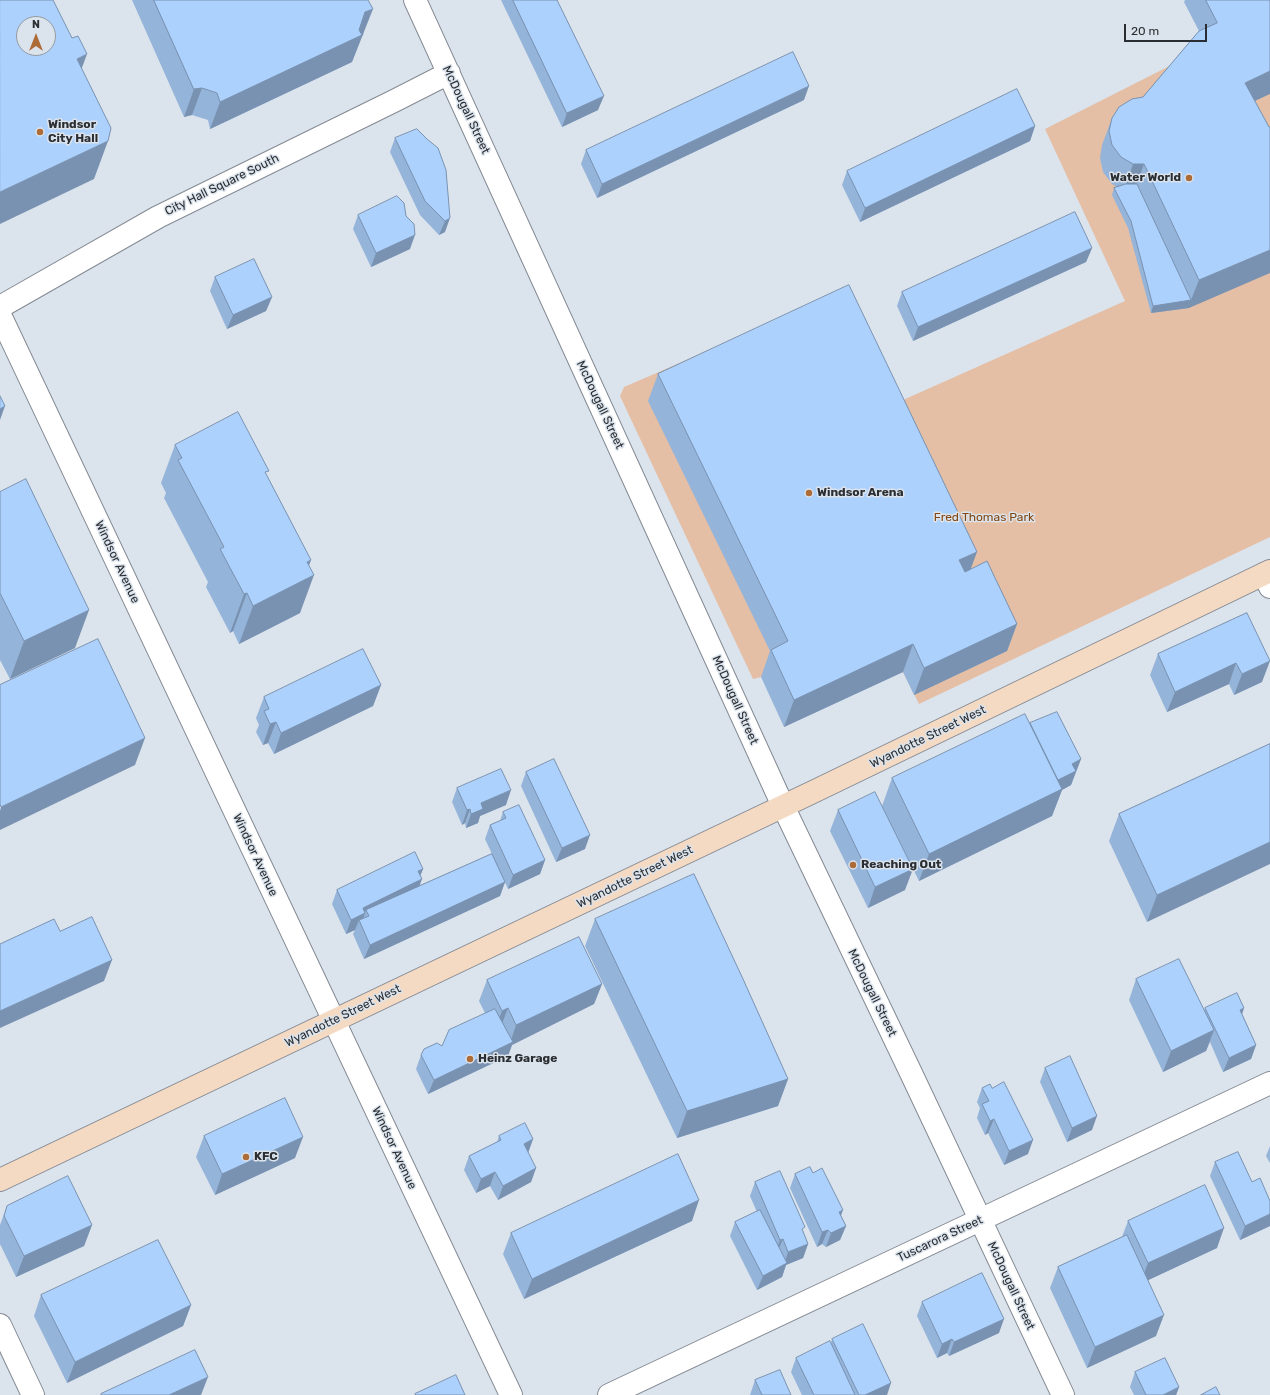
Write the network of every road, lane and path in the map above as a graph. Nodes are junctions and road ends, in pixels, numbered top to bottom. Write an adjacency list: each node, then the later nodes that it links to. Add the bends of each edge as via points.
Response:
1 (415, 0): 2 (street, McDougall Street)
2 (449, 73): 3 (street, City Hall Square South, via 158,217); 6 (street, McDougall Street)
3 (0, 307)
4 (0, 315): 7 (street, Windsor Avenue)
5 (1268, 577): 6 (main road, Wyandotte Street West)
6 (783, 806): 7 (main road, Wyandotte Street West); 10 (street, McDougall Street)
7 (334, 1021): 9 (main road, Wyandotte Street West); 13 (street, Windsor Avenue)
8 (1270, 1083): 10 (street, Tuscarora Street)
9 (0, 1180)
10 (980, 1220): 14 (street, Tuscarora Street); 15 (street, McDougall Street)
11 (0, 1325): 12 (street)
12 (34, 1395)
13 (511, 1395)
14 (609, 1395)
15 (1063, 1395)

